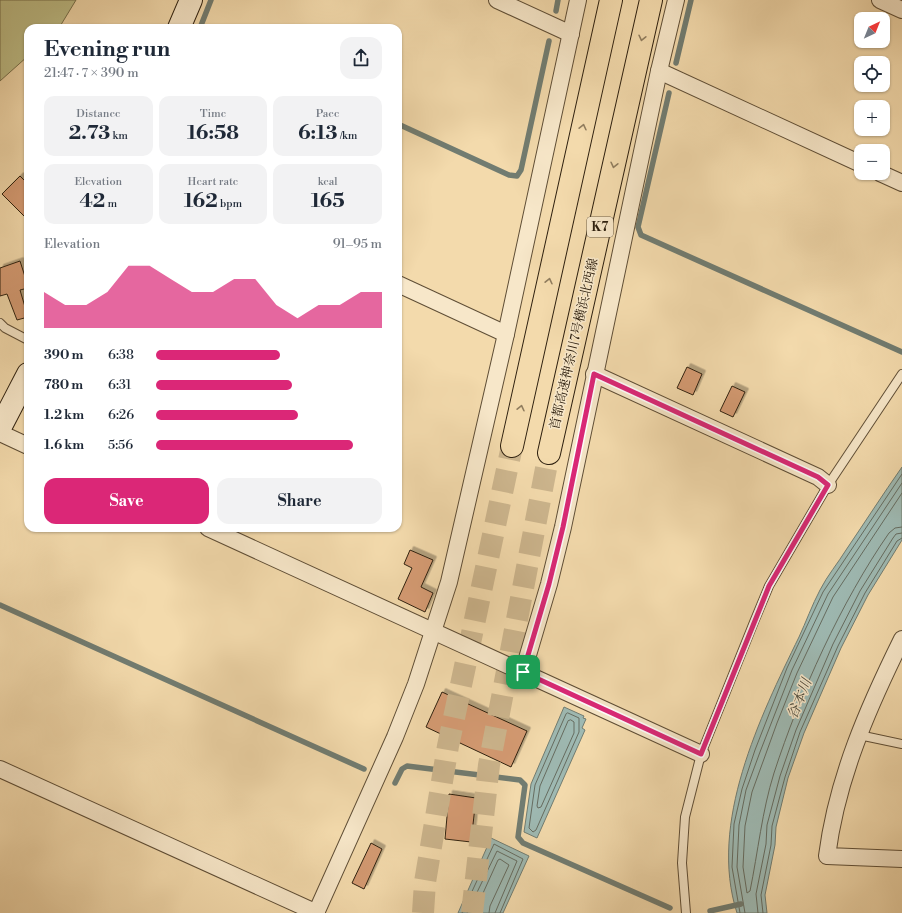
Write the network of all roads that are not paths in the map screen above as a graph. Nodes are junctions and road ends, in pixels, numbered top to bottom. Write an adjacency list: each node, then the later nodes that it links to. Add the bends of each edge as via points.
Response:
1 (191, 0): 9 (street)
2 (497, 0): 10 (street)
3 (578, 0): 10 (street)
4 (611, 0): 25 (highway, one-way to 4)
5 (651, 0): 26 (highway, 首都高速神奈川7号横浜北西線 / K7, one-way to 26)
6 (676, 0): 11 (street)
7 (880, 0): 8 (street)
8 (902, 10)
9 (181, 24)
10 (571, 34): 17 (street)
11 (659, 71): 12 (street); 19 (street)
12 (854, 161)
13 (890, 178): 14 (street)
14 (902, 183)
15 (402, 286): 17 (street)
16 (0, 323): 18 (lane)
17 (506, 334): 29 (street, via 449,582)
18 (24, 338)
19 (594, 374): 27 (street, via 818,477); 31 (street, via 563,527)
20 (902, 374): 27 (lane)
21 (24, 382): 22 (street)
22 (0, 428)
23 (0, 433): 24 (street)
24 (24, 444)
25 (512, 446)
26 (549, 453)
27 (828, 485): 34 (lane, via 769,586)
28 (217, 532): 29 (street)
29 (433, 631): 31 (street); 37 (street, via 395,737)
30 (902, 639): 32 (street, via 876,692)
31 (523, 672): 34 (street)
32 (859, 735): 33 (lane); 36 (street, via 846,769 830,830 827,856)
33 (901, 743)
34 (701, 754): 38 (lane, via 685,817 682,863)
35 (0, 769): 37 (street)
36 (902, 859)
37 (316, 913)
38 (686, 913)

